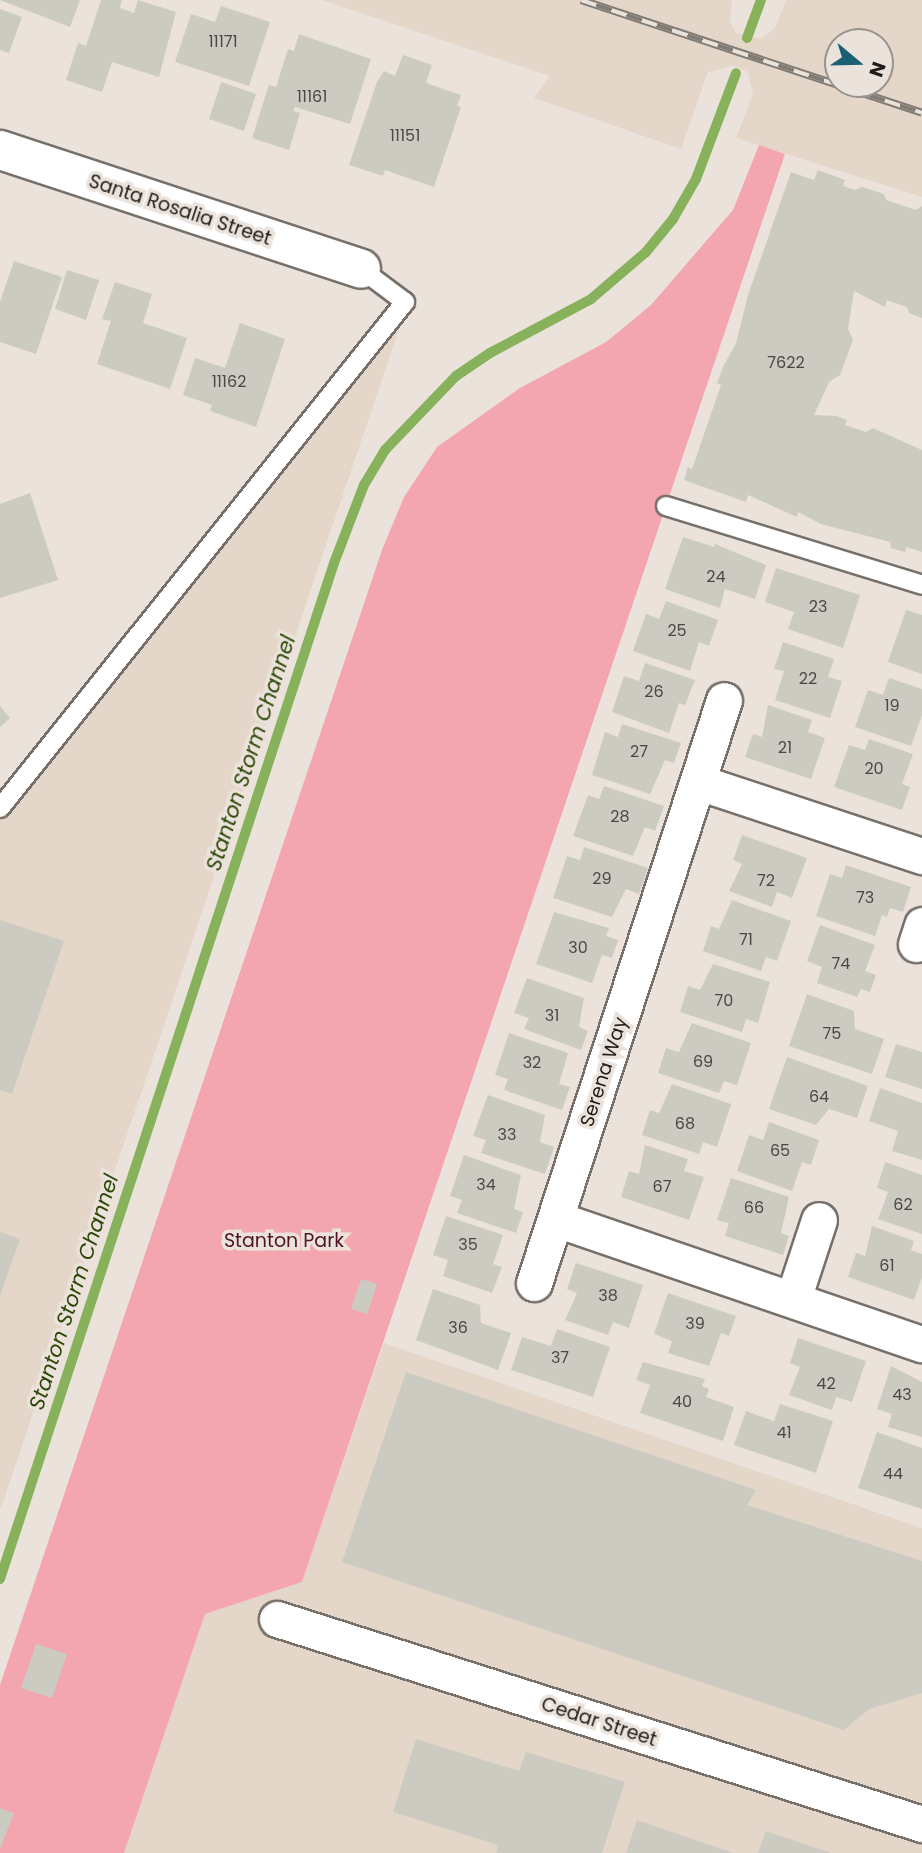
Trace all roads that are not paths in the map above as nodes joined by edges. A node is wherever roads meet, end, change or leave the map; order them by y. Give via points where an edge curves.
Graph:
1 (0, 150) edge
2 (361, 269) joint
3 (666, 506) dead end
4 (922, 585) edge
5 (724, 700) dead end
6 (698, 782) junction
7 (0, 808) edge
8 (920, 850) edge
9 (556, 1219) junction
10 (819, 1220) dead end
11 (534, 1283) dead end
12 (793, 1300) junction
13 (922, 1344) edge
14 (277, 1619) dead end
15 (922, 1825) edge

1 - 2 street, Santa Rosalia Street
2 - 7 lane via 405,302
3 - 4 lane
5 - 6 street, Serena Way
6 - 8 street
6 - 9 street, Serena Way
9 - 11 street, Serena Way
9 - 12 street
10 - 12 street
12 - 13 street
14 - 15 street, Cedar Street

